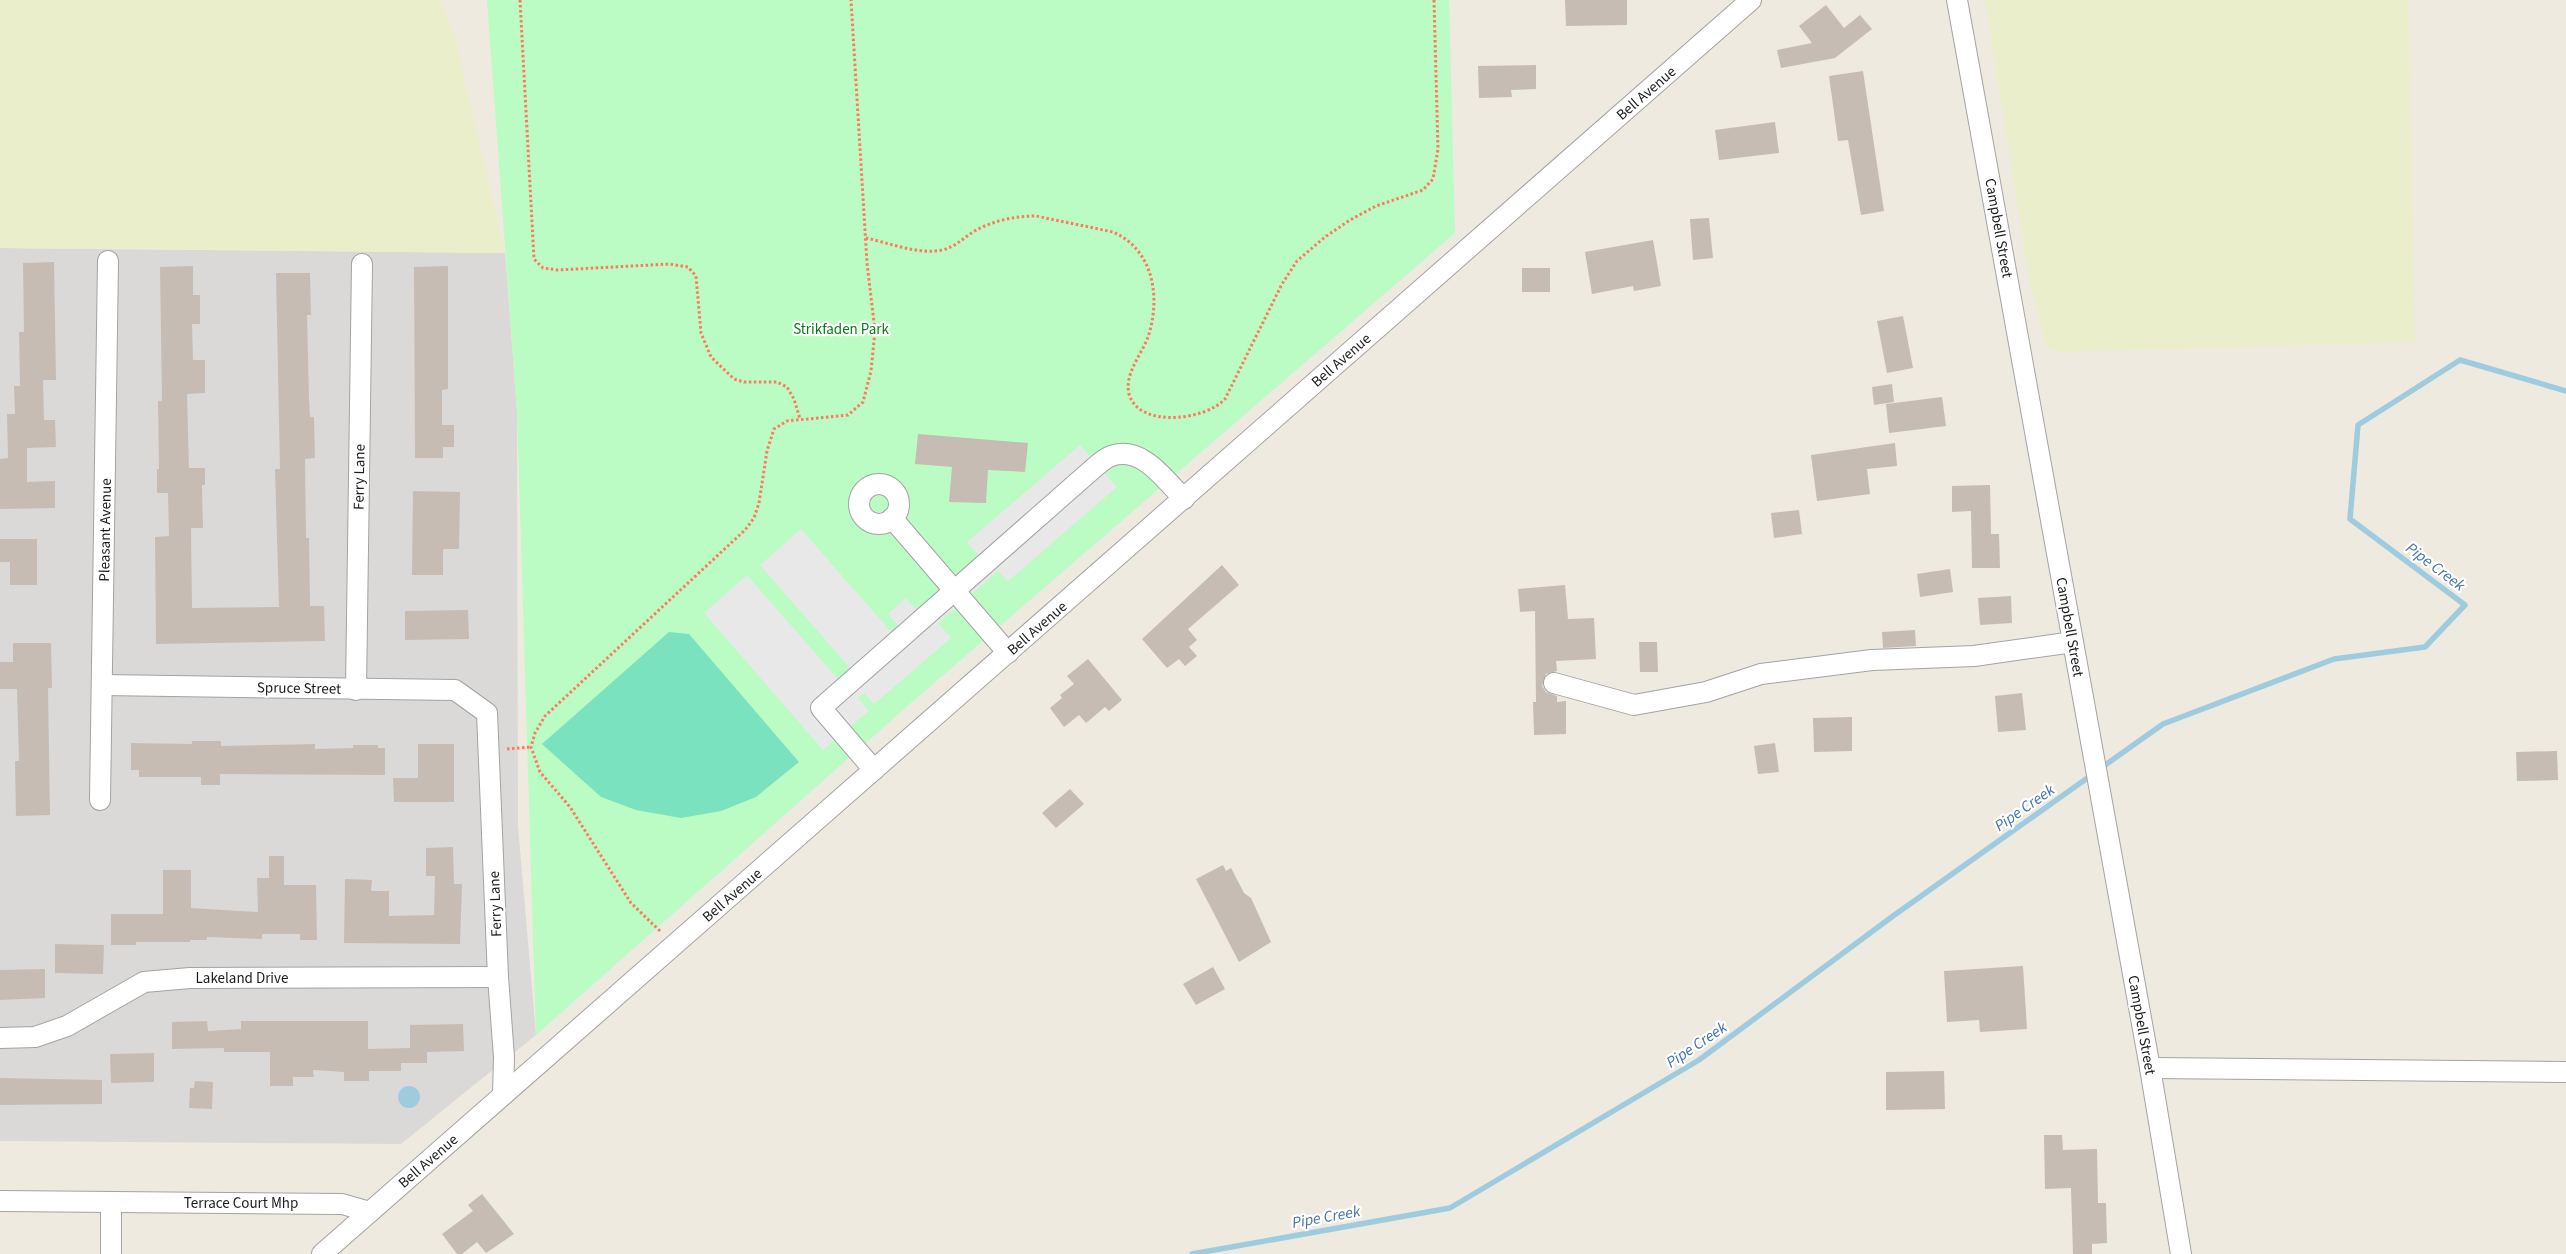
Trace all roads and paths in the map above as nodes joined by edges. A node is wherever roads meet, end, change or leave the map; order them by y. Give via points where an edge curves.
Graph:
1 (520, 0) edge
2 (851, 0) edge
3 (1434, 0) edge
4 (1751, 0) edge
5 (1957, 0) edge
6 (866, 238) junction
7 (108, 261) dead end
8 (362, 264) dead end
9 (800, 419) junction
10 (1184, 499) junction
11 (892, 518) dead end
12 (955, 590) junction
13 (2073, 642) junction
14 (1008, 653) junction
15 (1554, 682) dead end
16 (103, 685) junction
17 (356, 690) junction
18 (487, 713) joint
19 (532, 747) junction
20 (489, 751) junction
21 (874, 770) junction
22 (100, 800) dead end
23 (676, 944) junction
24 (498, 977) junction
25 (0, 1038) edge
26 (2150, 1068) junction
27 (2566, 1072) edge
28 (503, 1094) junction
29 (0, 1201) edge
30 (111, 1202) junction
31 (370, 1212) junction
32 (111, 1254) edge
33 (322, 1254) edge
34 (2181, 1254) edge

1 - 9 path via 534,259 543,268 558,270 669,264 688,267 696,276 701,333 711,357 734,379 776,382 787,387
2 - 6 path
3 - 6 path via 1438,150 1432,179 1423,190 1376,206 1350,220 1301,257 1282,284 1225,399 1210,411 1186,417 1158,416 1139,408 1133,401 1129,393 1130,376 1148,337 1155,298 1147,266 1136,248 1122,235 1025,216 993,223 941,250 928,251
4 - 10 street, Bell Avenue
5 - 13 street, Campbell Street
6 - 9 path via 875,331 874,355 863,402 856,410 840,418
7 - 16 street, Pleasant Avenue
8 - 17 street, Ferry Lane
9 - 19 path via 787,421 774,429 767,451 759,504 745,530 545,716 535,733
10 - 12 street via 1141,458 1129,454 1111,456 1094,467
10 - 14 street, Bell Avenue
11 - 12 street
12 - 14 street
12 - 21 street via 821,708
13 - 15 street via 1974,656 1872,660 1761,674 1706,692 1634,705
13 - 26 street, Campbell Street
14 - 21 street, Bell Avenue
16 - 17 street, Spruce Street
16 - 22 street, Pleasant Avenue
17 - 18 street, Spruce Street via 455,690
18 - 20 street, Ferry Lane
19 - 20 path
19 - 23 path via 540,772 579,820 631,903
20 - 24 street, Ferry Lane
21 - 23 street, Bell Avenue
23 - 28 street, Bell Avenue
24 - 25 street, Lakeland Drive via 190,978 144,982 67,1026 35,1037
24 - 28 street, Ferry Lane via 504,1057
26 - 27 street
26 - 34 street, Campbell Street
28 - 31 street, Bell Avenue
29 - 30 street, Terrace Court Mhp
30 - 31 street, Terrace Court Mhp via 342,1204
30 - 32 street
31 - 33 street, Bell Avenue

